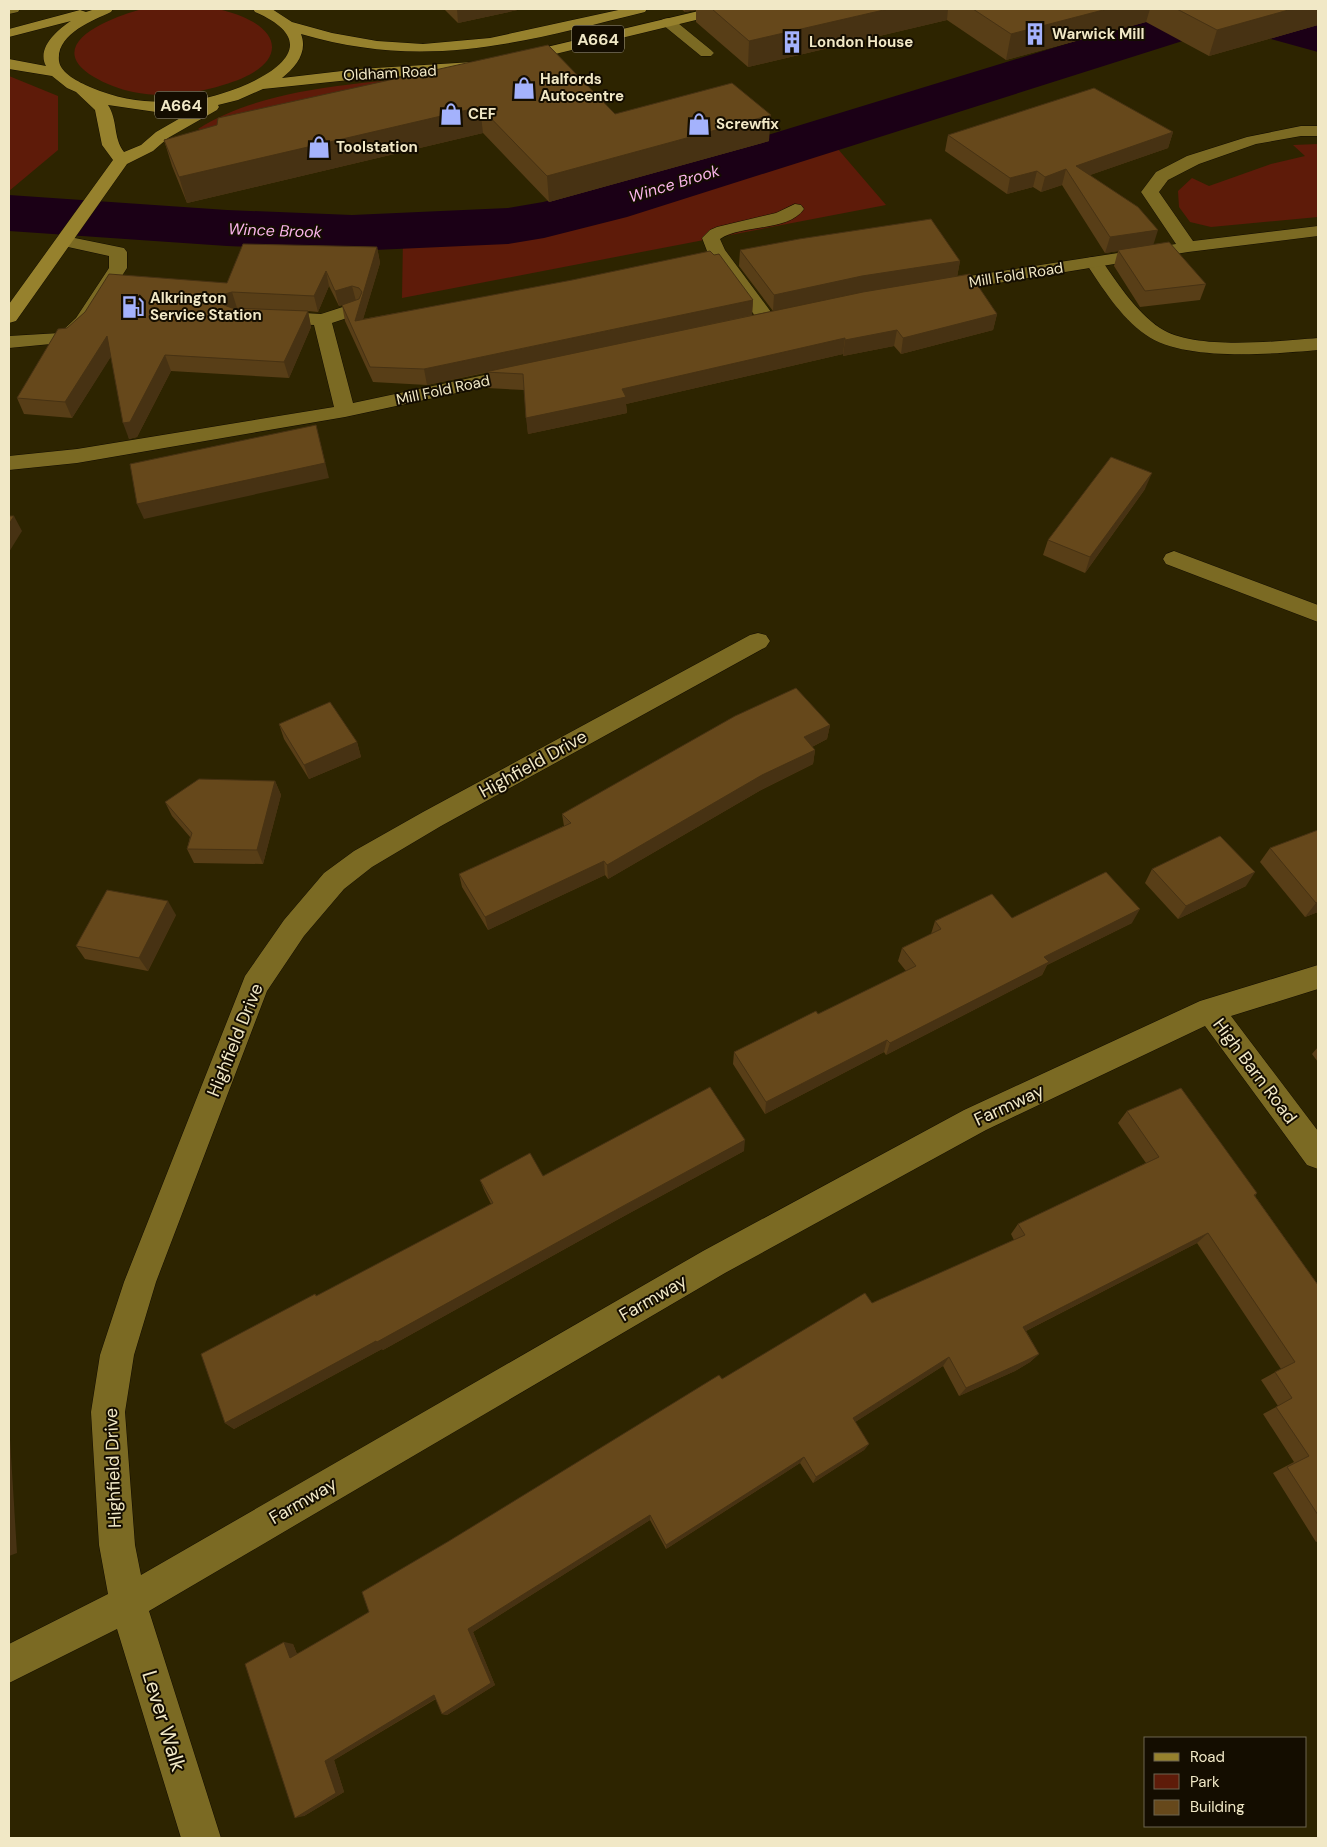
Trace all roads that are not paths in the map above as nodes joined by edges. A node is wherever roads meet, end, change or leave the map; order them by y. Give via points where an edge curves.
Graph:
1 (13, 9) edge
2 (101, 9) edge
3 (106, 9) edge
4 (260, 9) edge
5 (640, 9) edge
6 (724, 9) edge
7 (9, 10) edge
8 (668, 22) junction
9 (288, 25) junction
10 (9, 33) edge
11 (706, 53) dead end
12 (507, 61) edge
13 (9, 64) edge
14 (486, 65) edge
15 (56, 72) junction
16 (260, 85) junction
17 (80, 90) junction
18 (241, 93) junction
19 (1318, 131) edge
20 (121, 160) junction
21 (795, 209) dead end
22 (1318, 231) edge
23 (65, 241) junction
24 (1188, 247) junction
25 (1094, 262) junction
26 (918, 290) edge
27 (355, 309) edge
28 (9, 317) edge
29 (256, 317) edge
30 (322, 320) junction
31 (748, 324) edge
32 (9, 342) edge
33 (1318, 344) edge
34 (537, 370) edge
35 (345, 411) junction
36 (9, 463) edge
37 (1174, 559) dead end
38 (1318, 614) edge
39 (758, 641) dead end
40 (1318, 977) edge
41 (1210, 1010) junction
42 (1318, 1155) edge
43 (128, 1603) junction
44 (9, 1664) edge
45 (201, 1838) edge

1 - 7 street
2 - 10 main road
3 - 15 main road via 77,22 60,35 50,55
4 - 9 main road, A664
5 - 9 main road, Oldham Road / A664 via 496,42 440,48 371,45 317,35
6 - 8 main road, A664
8 - 11 street
8 - 12 main road, A664
9 - 16 main road, A664 via 297,41 296,52 290,63
13 - 15 main road
14 - 16 main road, Oldham Road / A664
15 - 17 main road, A664
16 - 18 main road, A664
17 - 18 main road, A664 via 119,103 143,106 193,104
17 - 20 main road, A664 via 102,108 110,145
18 - 20 main road, A664 via 187,120 147,148
19 - 24 street via 1301,130 1253,140 1192,160 1162,176 1150,192
20 - 23 main road
21 - 31 street via 783,217 714,234 711,238 716,251 777,318
22 - 24 street, Mill Fold Road
23 - 28 main road
23 - 32 street via 118,252 118,268 83,322 65,338
24 - 25 street, Mill Fold Road
25 - 26 street, Mill Fold Road
25 - 33 street via 1131,314 1154,333 1169,340 1262,348
27 - 30 street
29 - 30 street
30 - 35 street
34 - 35 street, Mill Fold Road
35 - 36 street, Mill Fold Road via 76,456
37 - 38 street
39 - 43 street, Highfield Drive via 362,859 334,881 294,928 254,985 140,1282 117,1355 108,1412 117,1545
40 - 41 street, Farmway
41 - 42 street, High Barn Road
41 - 43 street, Farmway via 975,1120 714,1262
43 - 44 street, Farmway
43 - 45 street, Lever Walk

